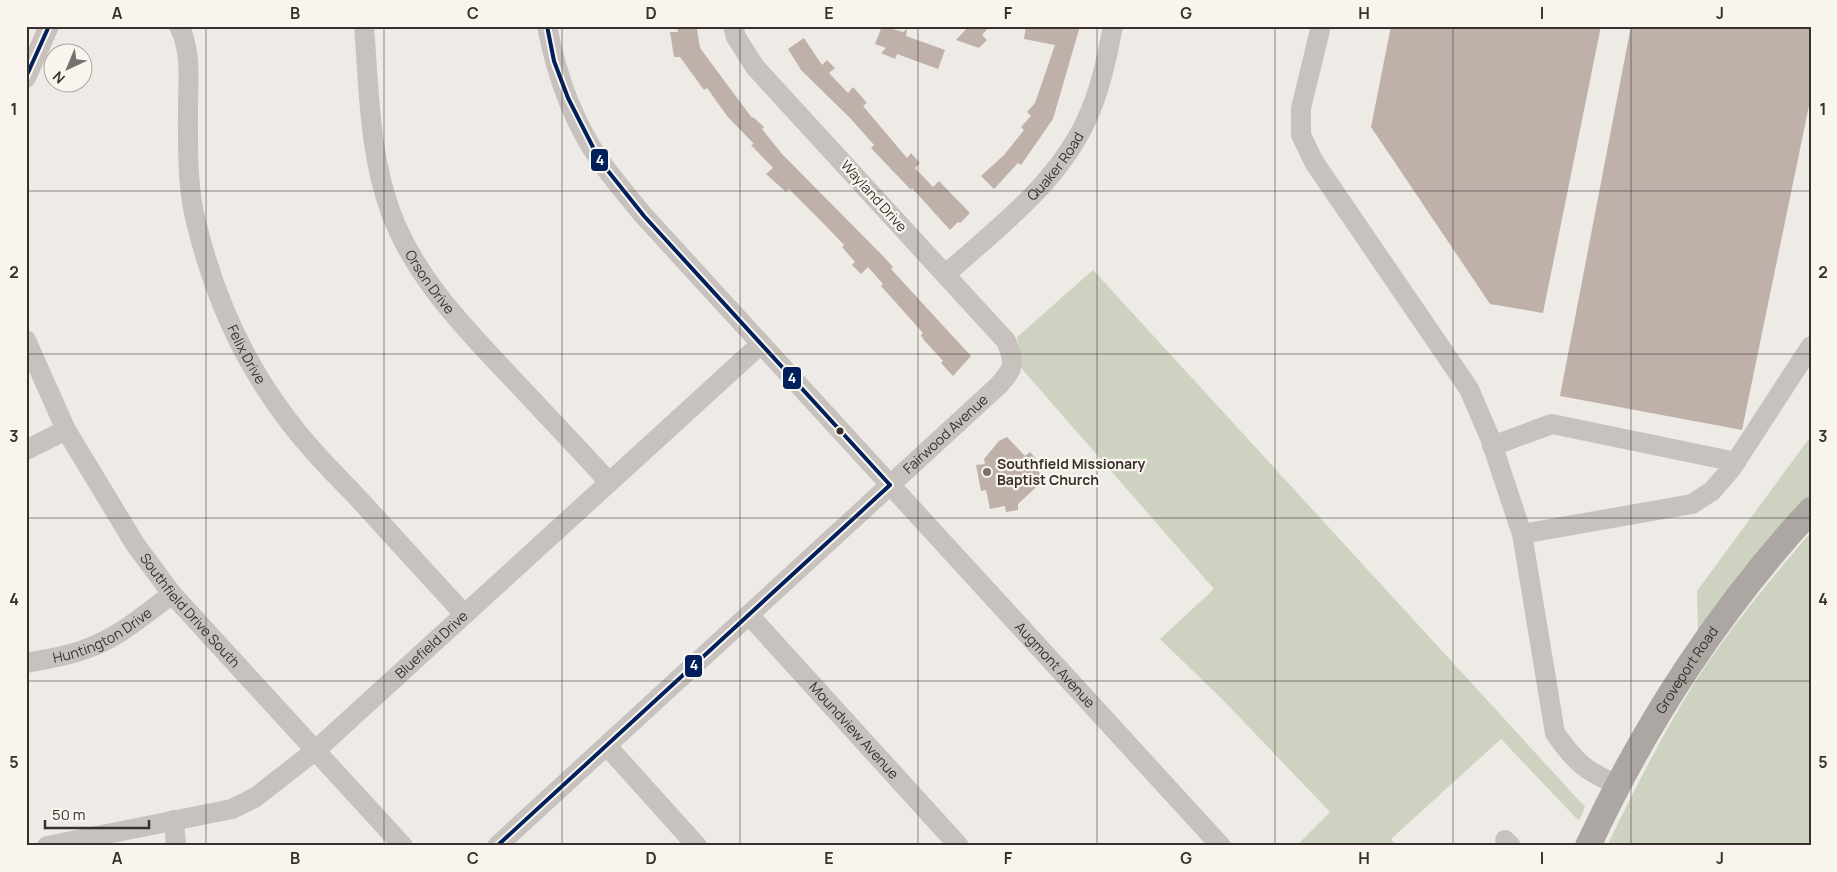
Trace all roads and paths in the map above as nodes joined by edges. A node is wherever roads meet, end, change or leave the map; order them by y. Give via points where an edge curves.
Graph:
1 (49, 26) edge
2 (179, 26) edge
3 (364, 26) edge
4 (547, 26) edge
5 (733, 26) edge
6 (1113, 26) edge
7 (1321, 26) edge
8 (26, 78) edge
9 (946, 274) junction
10 (26, 340) edge
11 (761, 344) junction
12 (1811, 346) edge
13 (1012, 364) joint
14 (66, 430) junction
15 (1492, 446) junction
16 (26, 450) edge
17 (1736, 462) junction
18 (609, 482) junction
19 (890, 485) junction
20 (1811, 510) edge
21 (1522, 534) junction
22 (172, 594) junction
23 (464, 614) junction
24 (749, 615) junction
25 (26, 663) edge
26 (606, 746) junction
27 (316, 750) junction
28 (1618, 785) junction
29 (174, 820) junction
30 (47, 846) edge
31 (176, 846) edge
32 (403, 846) edge
33 (497, 846) edge
34 (697, 846) edge
35 (959, 846) edge
36 (1221, 846) edge
37 (1588, 846) edge

1 - 8 street
2 - 23 street, Felix Drive via 189,60 189,156 194,211 219,298 238,338 281,412 308,445
3 - 18 street, Orson Drive via 373,137 391,212 403,240 426,281 455,318
4 - 11 street, Augmont Avenue via 554,60 568,98 600,161 644,216
5 - 9 street, Wayland Drive via 736,38 756,67
6 - 9 street, Quaker Road via 1092,106 1063,160 1031,197
7 - 15 street via 1301,108 1301,134 1314,162 1469,389
9 - 13 street, Wayland Drive via 1006,341
10 - 14 street, Southfield Drive South
11 - 18 street, Bluefield Drive
11 - 19 street, Augmont Avenue
12 - 17 street
13 - 19 street, Fairwood Avenue via 1010,373 998,385
14 - 16 street
14 - 22 street, Southfield Drive South via 135,544
15 - 17 street via 1552,424
15 - 21 street
17 - 21 street via 1712,491 1692,504
18 - 23 street, Bluefield Drive
19 - 24 street, Fairwood Avenue
19 - 36 street, Augmont Avenue
20 - 28 main road, Groveport Road via 1773,554 1696,657
21 - 28 street via 1555,733 1573,759 1594,775
22 - 25 street, Huntington Drive via 105,641 84,650
22 - 27 street, Southfield Drive South
23 - 27 street, Bluefield Drive
24 - 26 street, Fairwood Avenue
24 - 35 street, Moundview Avenue
26 - 33 street, Fairwood Avenue
26 - 34 street
27 - 29 street, Bluefield Drive via 244,804
27 - 32 street, Southfield Drive South
28 - 37 main road, Groveport Road
29 - 30 street, Bluefield Drive
29 - 31 street

